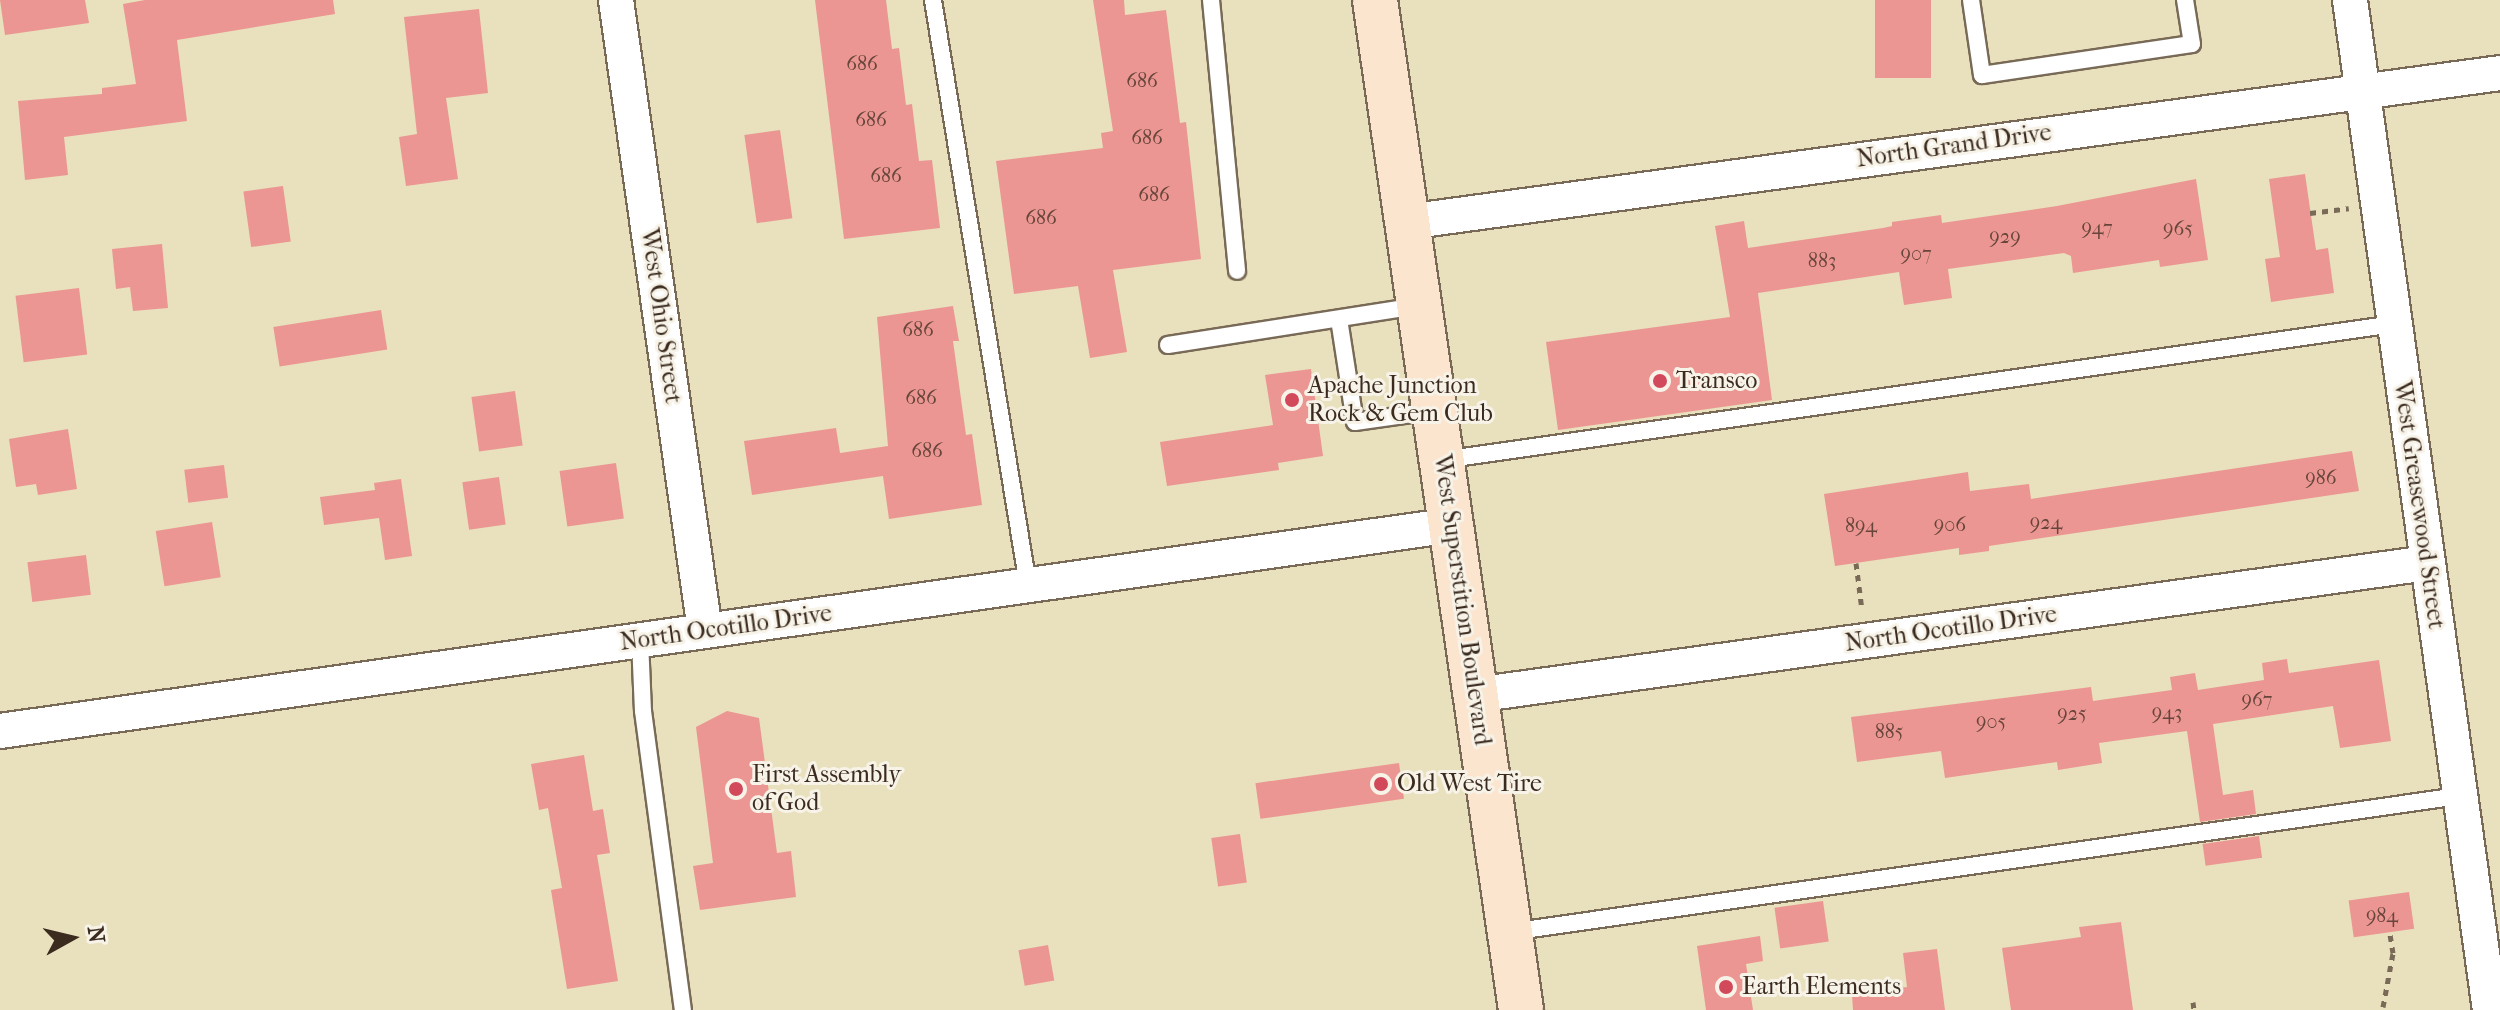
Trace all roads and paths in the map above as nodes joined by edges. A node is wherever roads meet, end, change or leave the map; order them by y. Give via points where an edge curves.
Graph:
1 (616, 0) edge
2 (933, 0) edge
3 (1211, 0) edge
4 (1375, 0) edge
5 (1971, 0) edge
6 (2185, 0) edge
7 (2350, 0) edge
8 (2500, 73) edge
9 (2363, 90) junction
10 (1407, 222) junction
11 (1237, 271) dead end
12 (1420, 306) junction
13 (1339, 319) junction
14 (2394, 324) junction
15 (1168, 345) dead end
16 (1435, 410) junction
17 (1442, 460) junction
18 (1453, 525) junction
19 (1856, 563) dead end
20 (2427, 563) junction
21 (1028, 585) junction
22 (705, 631) junction
23 (640, 640) junction
24 (1866, 641) junction
25 (1475, 695) junction
26 (0, 731) edge
27 (2459, 796) junction
28 (1510, 932) junction
29 (2390, 933) dead end
30 (2193, 1002) dead end
31 (2383, 1007) dead end
32 (683, 1010) edge
33 (1521, 1010) edge
34 (2194, 1010) edge
35 (2490, 1010) edge

1 - 22 street, West Ohio Street
2 - 21 lane
3 - 11 lane
4 - 10 main road, West Superstition Boulevard
5 - 6 lane via 1982,75 2192,44
7 - 9 street, West Greasewood Street
8 - 9 street, North Grand Drive
9 - 10 street, North Grand Drive
9 - 14 street, West Greasewood Street
10 - 12 main road, West Superstition Boulevard
12 - 13 lane
12 - 16 main road, West Superstition Boulevard
13 - 15 lane
13 - 16 lane via 1355,422
14 - 17 lane
14 - 20 street, West Greasewood Street
16 - 17 main road, West Superstition Boulevard
17 - 18 main road, West Superstition Boulevard
18 - 21 street, North Ocotillo Drive
18 - 25 main road, West Superstition Boulevard
19 - 24 path
20 - 24 street, North Ocotillo Drive
20 - 27 street, West Greasewood Street
21 - 22 street, North Ocotillo Drive
22 - 23 street, North Ocotillo Drive
23 - 26 street, North Ocotillo Drive
23 - 32 lane via 643,711
24 - 25 street, North Ocotillo Drive
25 - 28 main road, West Superstition Boulevard
27 - 28 lane
27 - 35 street, West Greasewood Street
28 - 33 main road, West Superstition Boulevard
29 - 31 path via 2393,953
30 - 34 path

